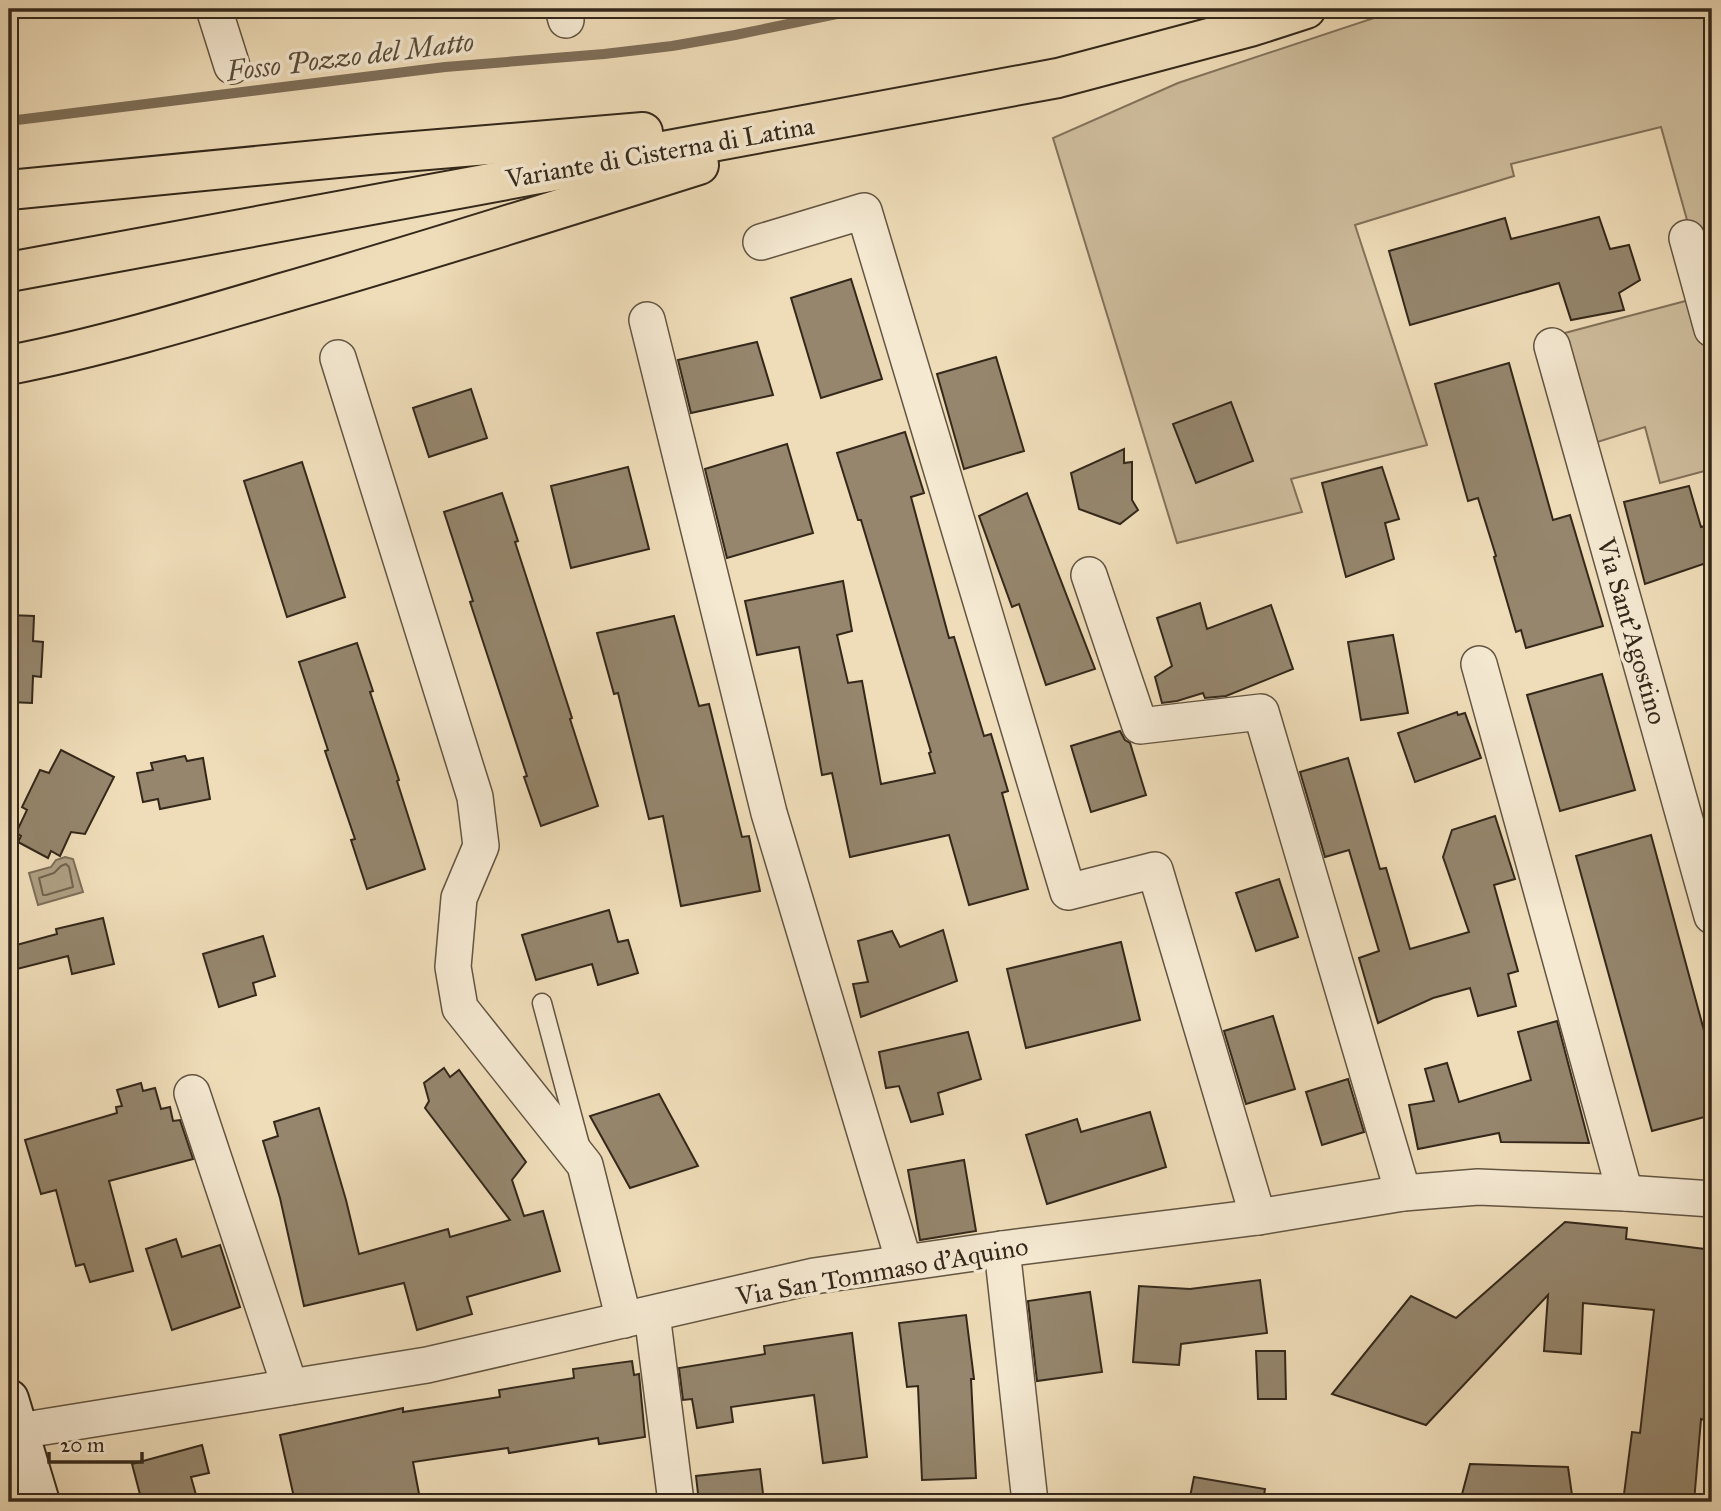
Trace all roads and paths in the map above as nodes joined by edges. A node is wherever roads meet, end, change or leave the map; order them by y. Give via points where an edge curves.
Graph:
1 (214, 9) edge
2 (1306, 9) edge
3 (232, 66) dead end
4 (862, 114) junction
5 (9, 190) edge
6 (1687, 238) dead end
7 (761, 242) dead end
8 (9, 272) edge
9 (647, 320) dead end
10 (1712, 329) edge
11 (1552, 346) dead end
12 (338, 358) dead end
13 (9, 365) edge
14 (1089, 575) dead end
15 (1479, 664) dead end
16 (1712, 916) edge
17 (542, 1003) dead end
18 (192, 1093) dead end
19 (585, 1165) junction
20 (1625, 1192) junction
21 (1403, 1193) junction
22 (1712, 1199) edge
23 (1258, 1217) junction
24 (1002, 1249) junction
25 (904, 1262) junction
26 (638, 1317) junction
27 (290, 1387) junction
28 (14, 1415) edge
29 (40, 1502) edge
30 (676, 1502) edge
31 (1030, 1502) edge

1 - 3 street
2 - 4 main road, Variante di Cisterna di Latina via 1058,78
4 - 5 main road
4 - 8 main road, Variante di Cisterna di Latina
4 - 13 main road via 400,259 91,348
6 - 10 street
7 - 23 street via 864,211 1068,892 1155,870
9 - 25 street via 769,813
11 - 16 street, Via Sant'Agostino
12 - 19 street via 475,797 481,846 459,898 453,967 460,1008
14 - 21 street via 1140,726 1261,712
15 - 20 street
17 - 19 lane
18 - 27 street
19 - 26 street
20 - 21 street, Via San Tommaso d'Aquino via 1478,1187
20 - 22 street, Via San Tommaso d'Aquino
21 - 23 street, Via San Tommaso d'Aquino
23 - 24 street, Via San Tommaso d'Aquino
24 - 25 street, Via San Tommaso d'Aquino
24 - 31 street
25 - 26 street, Via San Tommaso d'Aquino via 814,1276
26 - 27 street, Via San Tommaso d'Aquino via 427,1365
26 - 30 street
27 - 28 street, Via San Tommaso d'Aquino
28 - 29 street

